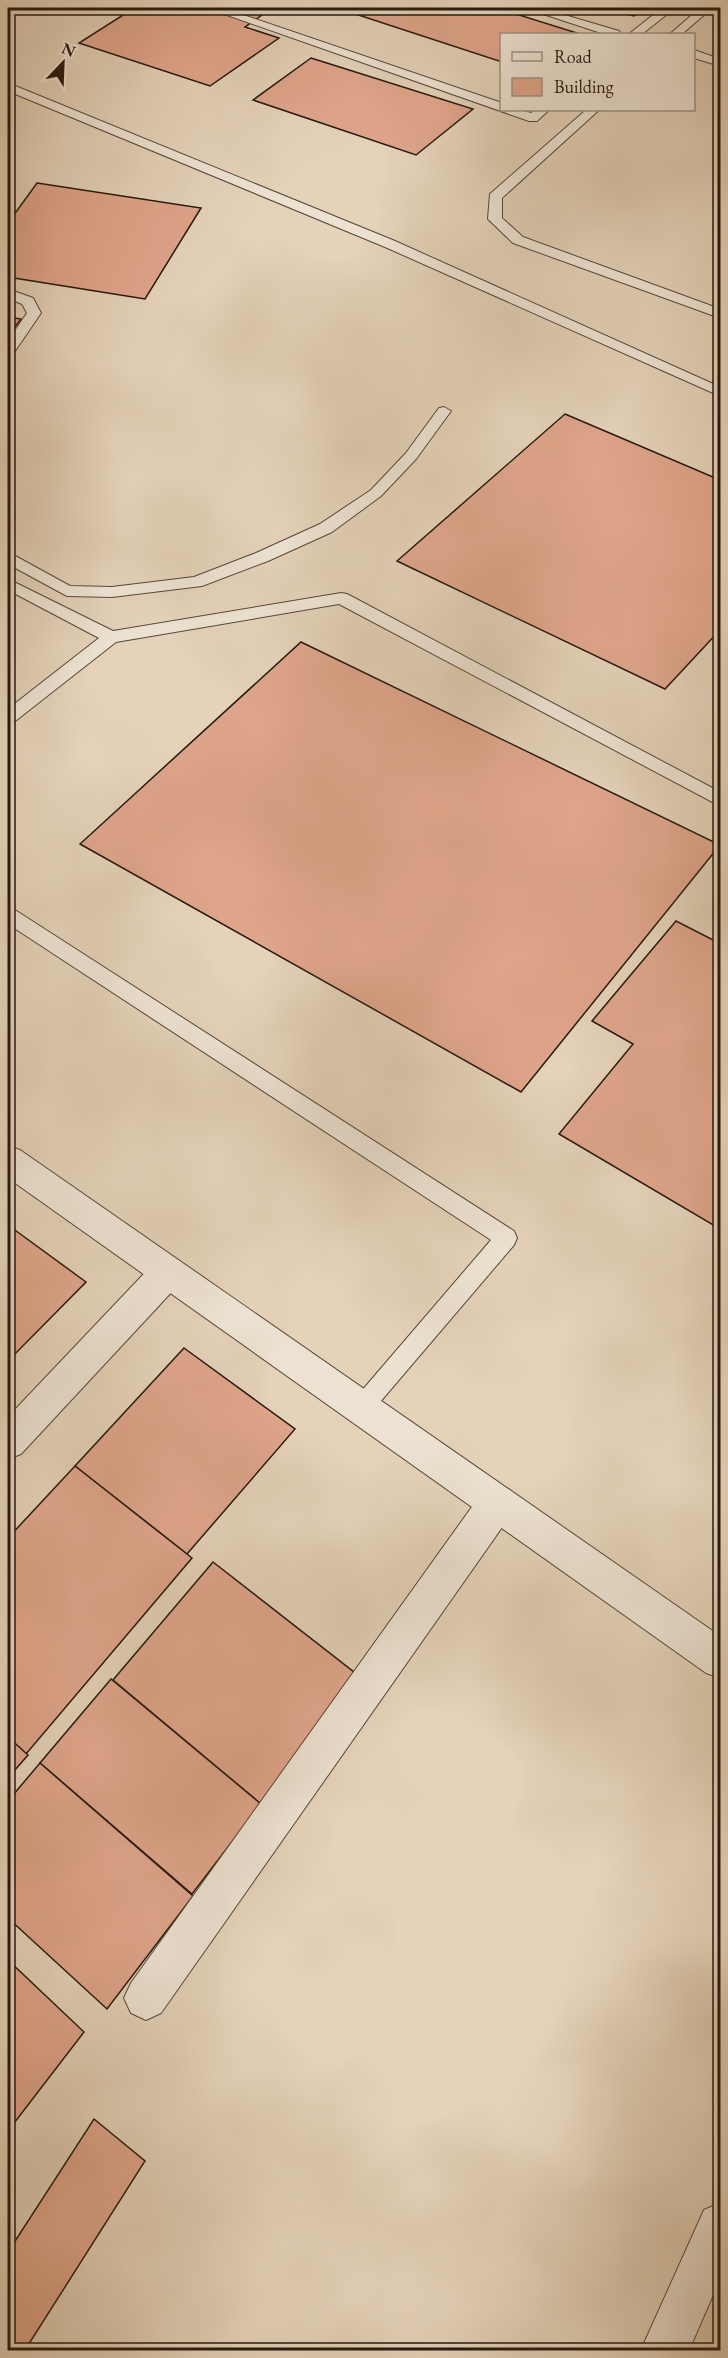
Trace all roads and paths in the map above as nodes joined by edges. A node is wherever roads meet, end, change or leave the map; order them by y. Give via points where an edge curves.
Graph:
1 (213, 8) edge
2 (531, 8) edge
3 (669, 8) edge
4 (706, 8) edge
5 (612, 33) edge
6 (637, 33) edge
7 (677, 33) edge
8 (695, 55) edge
9 (720, 63) edge
10 (8, 87) edge
11 (500, 107) edge
12 (513, 111) edge
13 (542, 111) edge
14 (592, 111) edge
15 (8, 293) edge
16 (720, 314) edge
17 (8, 351) edge
18 (720, 392) edge
19 (444, 411) dead end
20 (8, 557) edge
21 (8, 584) edge
22 (111, 637) junction
23 (8, 718) edge
24 (720, 800) edge
25 (8, 915) edge
26 (8, 1160) edge
27 (168, 1272) junction
28 (361, 1407) junction
29 (8, 1442) edge
30 (497, 1503) junction
31 (720, 1659) edge
32 (146, 1998) dead end
33 (720, 2226) edge
34 (665, 2350) edge

1 - 11 lane
2 - 5 lane
3 - 6 lane
4 - 7 lane
8 - 9 lane
10 - 18 lane via 390,244
12 - 13 lane via 533,118
14 - 16 lane via 495,197 495,219 518,240
15 - 17 lane via 28,301 34,313
19 - 20 lane via 411,456 376,493 326,528 196,582 112,592 67,591
21 - 22 lane
22 - 23 lane
22 - 24 lane via 341,598
25 - 28 lane via 506,1238
26 - 27 street
27 - 28 street
27 - 29 street
28 - 30 street
30 - 31 street
30 - 32 street
33 - 34 street

